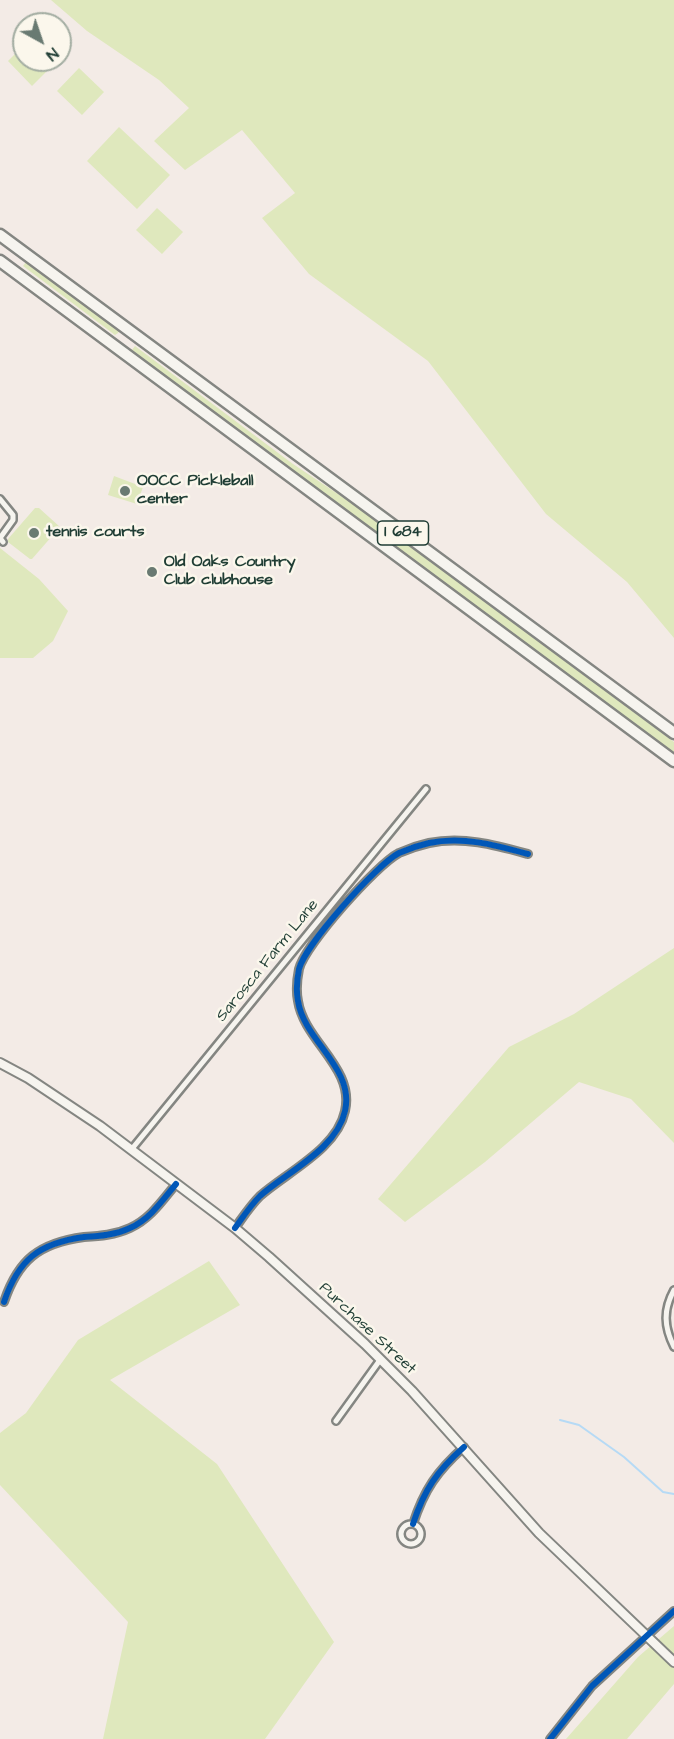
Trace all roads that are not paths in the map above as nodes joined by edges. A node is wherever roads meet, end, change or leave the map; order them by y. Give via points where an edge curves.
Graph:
1 (0, 235) edge
2 (0, 261) edge
3 (0, 499) edge
4 (3, 542) dead end
5 (674, 734) edge
6 (674, 761) edge
7 (426, 789) dead end
8 (528, 854) dead end
9 (0, 1063) edge
10 (131, 1150) junction
11 (176, 1184) junction
12 (235, 1228) junction
13 (674, 1290) edge
14 (4, 1302) dead end
15 (674, 1347) edge
16 (380, 1360) junction
17 (336, 1421) dead end
18 (464, 1447) junction
19 (413, 1524) dead end
20 (674, 1611) edge
21 (648, 1637) junction
22 (674, 1662) edge
23 (550, 1739) edge

1 - 5 highway, I 684
2 - 6 highway, I 684
3 - 4 street via 13,515 0,538
7 - 10 street, Sarosca Farm Lane
8 - 12 street via 477,842 427,843 382,865 322,933 299,969 298,1001 302,1018 338,1071 346,1099 345,1111 335,1135 252,1204
9 - 10 main road, Purchase Street
10 - 11 main road, Purchase Street
11 - 12 main road, Purchase Street
11 - 14 street via 152,1213 128,1229 68,1240 32,1256 13,1278
12 - 16 main road, Purchase Street
13 - 15 street via 665,1321
16 - 17 street
16 - 18 main road, Purchase Street
18 - 19 street via 432,1480
18 - 21 main road, Purchase Street via 539,1533
20 - 21 street
21 - 22 main road, Purchase Street
21 - 23 street via 592,1686

